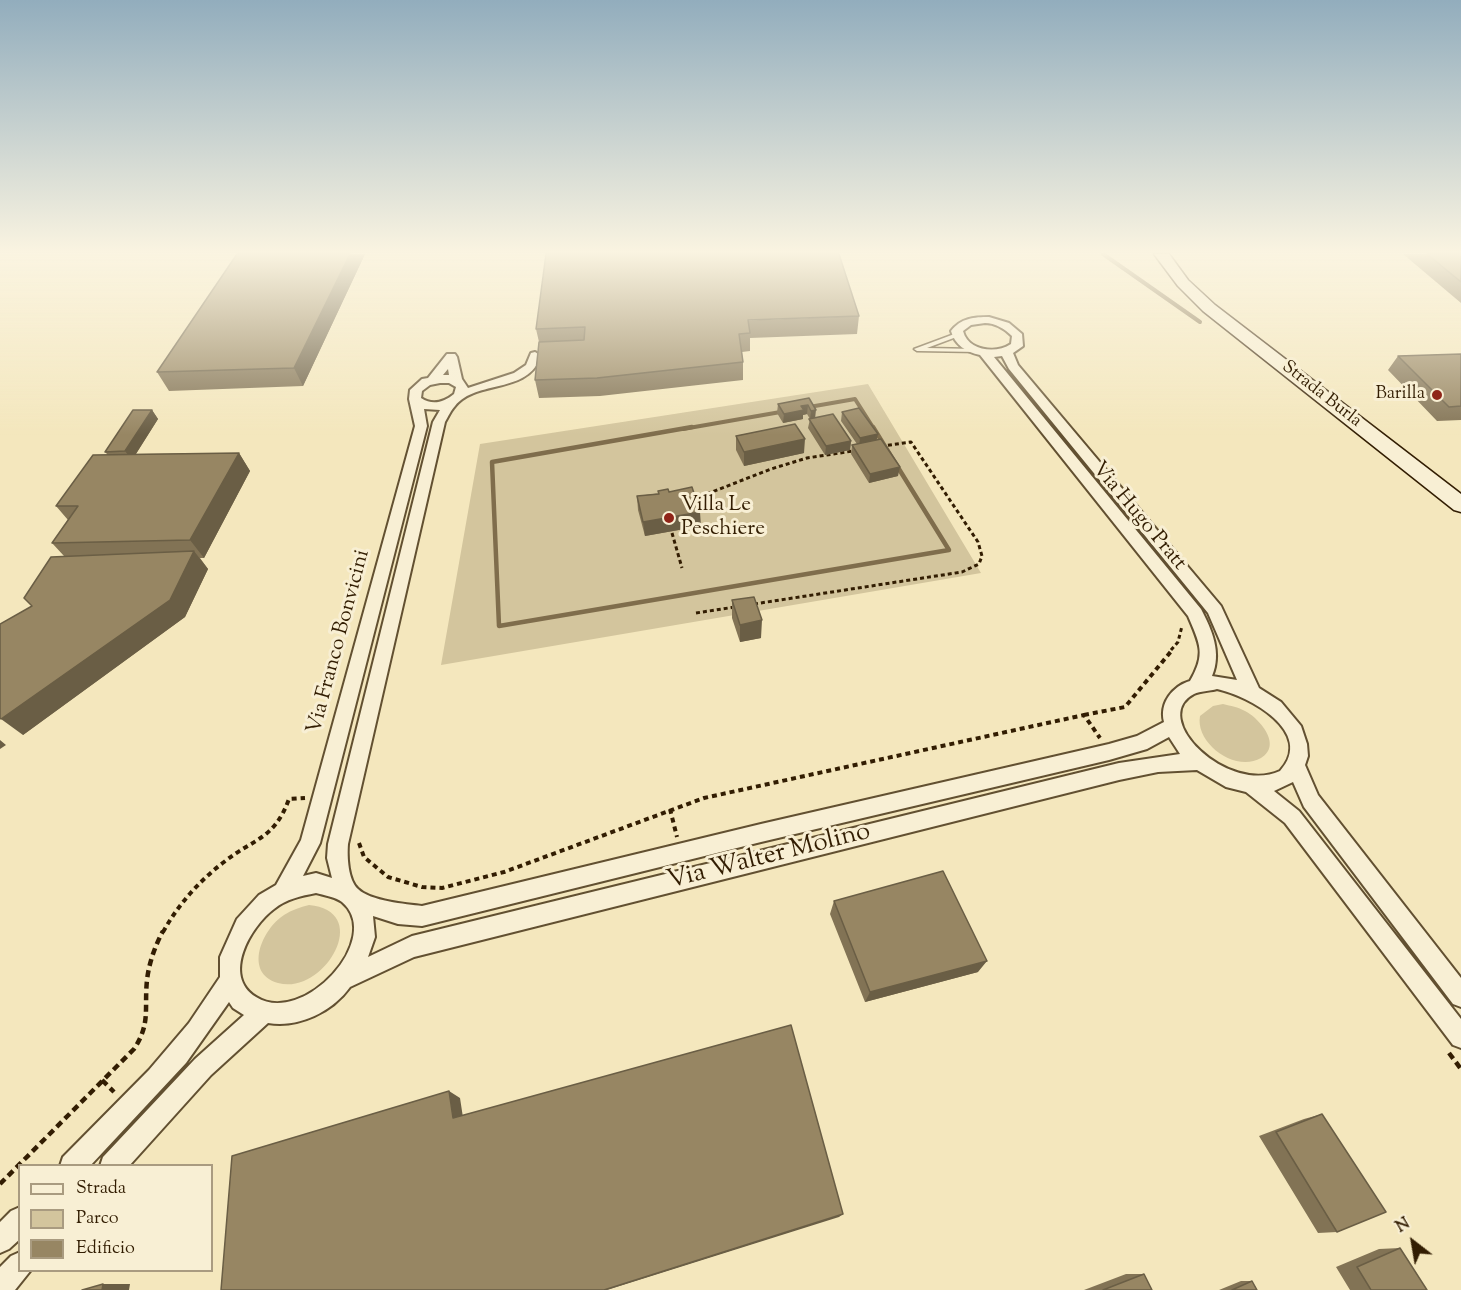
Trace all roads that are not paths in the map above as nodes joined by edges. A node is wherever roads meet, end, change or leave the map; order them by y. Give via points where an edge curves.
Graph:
1 (1217, 314) edge
2 (960, 329) junction
3 (980, 352) junction
4 (1006, 352) junction
5 (535, 356) edge
6 (433, 380) junction
7 (457, 391) junction
8 (415, 399) junction
9 (1461, 505) edge
10 (1198, 684) junction
11 (1252, 692) junction
12 (1172, 726) junction
13 (1198, 762) junction
14 (1296, 766) junction
15 (1252, 785) junction
16 (284, 891) junction
17 (351, 895) junction
18 (346, 978) junction
19 (230, 980) junction
20 (1461, 996) edge
21 (262, 1013) junction
22 (1461, 1037) edge
23 (74, 1164) edge
24 (114, 1164) edge
25 (18, 1222) edge
26 (0, 1240) edge
27 (18, 1267) edge
28 (0, 1286) edge

1 - 9 main road, Strada Burla
2 - 3 street, Via Hugo Pratt via 963,344
2 - 3 lane via 917,349
2 - 4 street via 971,321 989,320 1009,326 1018,336 1017,346
3 - 4 street
3 - 10 street, Via Hugo Pratt via 1195,613 1210,653 1210,666
4 - 11 street, Via Hugo Pratt via 1013,366 1215,610
5 - 7 street via 526,371
6 - 7 street via 446,378
6 - 7 street via 451,357
6 - 8 street via 416,390
7 - 8 street via 429,406
7 - 17 street, Via Franco Bonvicini via 440,422 338,844 337,858
8 - 16 street, Via Franco Bonvicini via 421,426 310,843
10 - 11 street via 1217,682
10 - 12 street via 1184,690 1174,701
11 - 14 street via 1276,708 1290,724 1298,741 1300,758
12 - 13 street via 1179,742
12 - 17 street, Via Walter Molino via 1142,743 1108,752 422,916 398,914
13 - 15 street via 1220,776
13 - 18 street, Via Walter Molino via 1155,763 412,947
14 - 15 street via 1283,780
14 - 20 street via 1311,801
15 - 22 street via 1292,818
16 - 17 street, Via Walter Molino via 316,883 332,884
16 - 19 street, Via Walter Molino via 248,920 229,960
17 - 18 street, Via Walter Molino via 364,914 366,929 357,962
18 - 21 street, Via Walter Molino via 328,996 306,1008 284,1014
19 - 21 street via 236,995
19 - 23 street, Via Walter Molino via 181,1051
21 - 24 street via 203,1067
25 - 26 street
27 - 28 street

